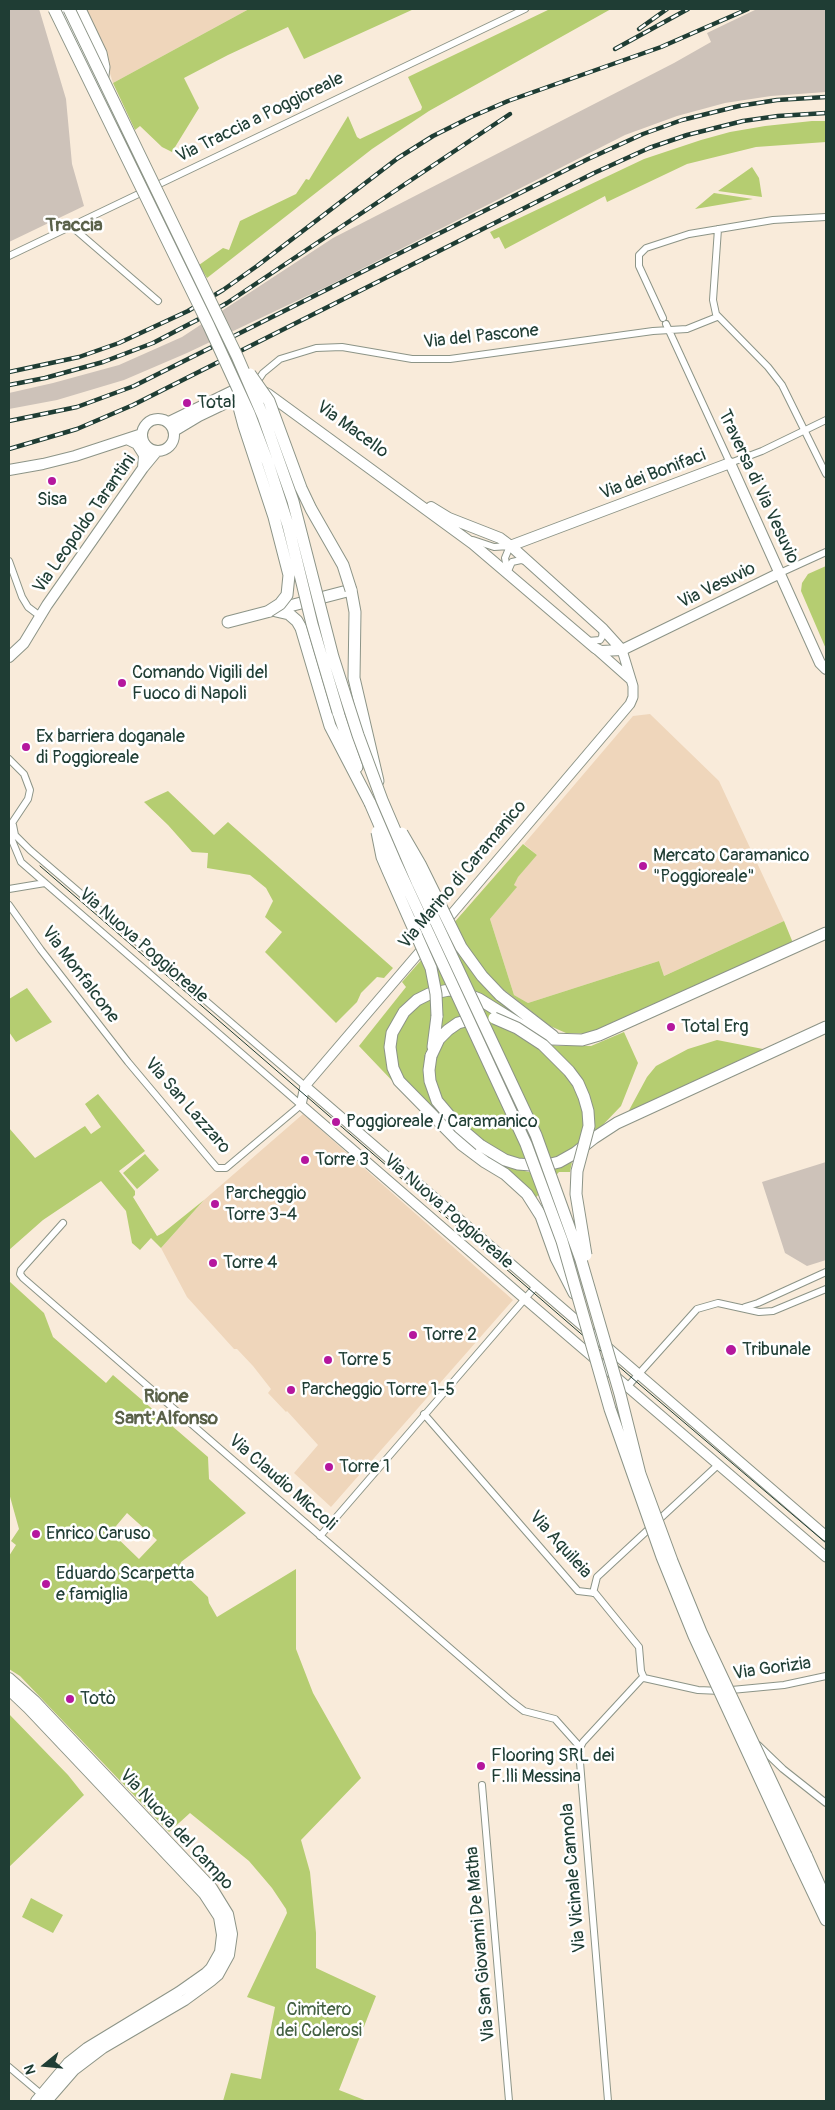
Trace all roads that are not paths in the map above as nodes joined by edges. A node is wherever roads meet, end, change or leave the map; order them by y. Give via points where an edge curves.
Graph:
1 (54, 9) edge
2 (60, 9) edge
3 (69, 9) edge
4 (525, 9) edge
5 (82, 13) edge
6 (101, 92) junction
7 (148, 188) junction
8 (826, 218) edge
9 (71, 226) junction
10 (718, 229) junction
11 (9, 256) edge
12 (195, 286) dead end
13 (158, 300) dead end
14 (717, 317) junction
15 (666, 324) junction
16 (233, 362) junction
17 (257, 382) junction
18 (245, 389) junction
19 (826, 420) edge
20 (172, 427) junction
21 (805, 430) junction
22 (142, 434) junction
23 (127, 439) junction
24 (157, 451) junction
25 (730, 463) junction
26 (143, 468) junction
27 (9, 470) edge
28 (826, 474) edge
29 (438, 516) junction
30 (461, 535) junction
31 (510, 546) junction
32 (826, 552) edge
33 (9, 561) edge
34 (527, 561) junction
35 (508, 574) junction
36 (780, 574) junction
37 (351, 590) junction
38 (269, 611) junction
39 (40, 616) junction
40 (228, 622) dead end
41 (602, 629) junction
42 (591, 644) junction
43 (622, 650) junction
44 (9, 657) edge
45 (822, 659) edge
46 (826, 669) edge
47 (631, 680) junction
48 (9, 760) edge
49 (382, 800) junction
50 (370, 803) junction
51 (17, 817) junction
52 (35, 854) junction
53 (26, 866) junction
54 (45, 883) junction
55 (9, 889) edge
56 (9, 905) edge
57 (826, 933) edge
58 (826, 1027) edge
59 (574, 1041) junction
60 (431, 1056) junction
61 (128, 1062) joint
62 (305, 1086) junction
63 (301, 1105) junction
64 (63, 1223) dead end
65 (826, 1272) edge
66 (536, 1286) junction
67 (826, 1289) edge
68 (524, 1299) junction
69 (594, 1306) junction
70 (745, 1307) junction
71 (581, 1309) junction
72 (638, 1374) junction
73 (628, 1386) junction
74 (424, 1414) junction
75 (719, 1464) junction
76 (320, 1536) junction
77 (826, 1536) edge
78 (826, 1557) edge
79 (593, 1593) junction
80 (826, 1676) edge
81 (643, 1677) junction
82 (9, 1678) edge
83 (9, 1690) edge
84 (721, 1691) junction
85 (580, 1747) junction
86 (482, 1785) dead end
87 (826, 1803) edge
88 (826, 1900) edge
89 (826, 1920) edge
90 (9, 2067) edge
91 (43, 2099) edge
92 (509, 2101) edge
93 (608, 2101) edge

1 - 16 highway, bridge
2 - 6 street
3 - 16 highway, bridge
4 - 7 street, Via Traccia a Poggioreale
5 - 6 highway via 101,53 104,67
6 - 7 street
7 - 9 street, Via Traccia a Poggioreale
7 - 12 street
8 - 10 street via 773,220
9 - 11 street, Via Traccia a Poggioreale
9 - 13 street
10 - 14 street via 713,300
10 - 15 street, Traversa di Via Vesuvio via 680,235 641,252 639,266
14 - 15 street, Via del Pascone via 692,328
14 - 21 street via 774,374
15 - 17 street, Via del Pascone via 450,358 412,359 342,347 316,348 280,358
15 - 25 street, Traversa di Via Vesuvio
16 - 18 street
16 - 37 highway, bridge via 269,400 303,494 343,565
16 - 38 highway, bridge via 244,426 270,502 289,575 287,595
16 - 49 highway, bridge via 263,416 283,470 333,657
16 - 50 highway, bridge via 275,485 325,669
17 - 18 main road
17 - 29 main road, Via Macello
18 - 20 main road
18 - 29 main road, Via Macello via 268,394
19 - 21 street, Via dei Bonifaci
20 - 22 main road, Via Leopoldo Tarantini via 164,419 154,418 145,424
20 - 24 main road, Via Leopoldo Tarantini via 175,437 170,446
21 - 25 street, Via dei Bonifaci
21 - 28 street
22 - 23 main road
22 - 24 main road, Via Leopoldo Tarantini via 145,445
23 - 26 main road via 137,444 144,455
23 - 27 main road via 51,462
24 - 26 main road, Via Leopoldo Tarantini
25 - 31 main road, Via dei Bonifaci
25 - 36 main road, Traversa di Via Vesuvio
26 - 39 main road, Via Leopoldo Tarantini
29 - 30 main road
29 - 31 main road via 491,534
30 - 31 street via 494,547
30 - 35 main road
31 - 34 main road
31 - 35 street via 505,558
32 - 36 street, Via Vesuvio
33 - 39 street via 22,597 28,607
34 - 35 street via 512,562
34 - 41 main road
35 - 42 main road
36 - 43 main road, Via Vesuvio
36 - 45 main road, Traversa di Via Vesuvio
37 - 38 highway, bridge
37 - 49 highway, bridge via 355,619 354,678 372,745
38 - 40 highway
38 - 50 highway via 289,614 301,628 336,739
39 - 44 main road, Via Leopoldo Tarantini via 24,643
41 - 42 street via 600,640
41 - 43 main road
42 - 43 main road via 609,652
42 - 47 main road
43 - 47 main road, Via Marino di Caramanico
45 - 46 main road, Traversa di Via Vesuvio
47 - 62 main road, Via Marino di Caramanico via 633,697 630,704
48 - 51 street, Via Nuova Poggioreale via 24,774 29,784 28,800
49 - 59 highway, bridge via 420,864 461,947 482,976 500,995 552,1035
49 - 69 highway, bridge via 536,1135 563,1206
50 - 60 highway, bridge via 382,857 428,957 434,978 437,1016
50 - 71 highway, bridge via 526,1144 562,1241
51 - 52 street, Via Nuova Poggioreale via 14,833
51 - 53 street, Via Nuova Poggioreale via 9,837
52 - 53 street via 25,854
52 - 62 street, Via Nuova Poggioreale
53 - 54 street, Via Nuova Poggioreale
54 - 55 street
54 - 63 street, Via Nuova Poggioreale
56 - 61 street, Via Monfalcone
57 - 59 highway via 599,1036
58 - 60 highway, bridge via 617,1123 575,1153 543,1166 505,1160 459,1127 437,1101 430,1082
59 - 71 highway, bridge via 537,1035 479,999 450,990 424,996 411,1005 395,1027 390,1040 390,1055 399,1081 461,1144 505,1174 527,1194 541,1216 554,1253
60 - 69 highway, bridge via 439,1039 452,1026 472,1018 494,1018 517,1028 542,1045 578,1083 587,1104 589,1126 578,1171 576,1202
61 - 63 street, Via San Lazzaro via 213,1165 221,1169
62 - 63 main road
62 - 66 main road, Via Nuova Poggioreale
63 - 68 main road, Via Nuova Poggioreale
64 - 76 street, Via Claudio Miccoli via 21,1270 23,1278
65 - 70 street
66 - 68 street
66 - 72 main road, Via Nuova Poggioreale
67 - 70 street via 773,1311 759,1312
68 - 73 main road, Via Nuova Poggioreale
68 - 74 street
69 - 88 highway, bridge via 640,1474 672,1561 701,1632
70 - 72 street via 713,1303 697,1309
71 - 89 highway, bridge via 633,1480 662,1557 694,1636
72 - 73 street
72 - 77 main road, Via Nuova Poggioreale
73 - 75 main road, Via Nuova Poggioreale
74 - 76 street
74 - 79 street, Via Aquileia via 578,1591
75 - 78 main road, Via Nuova Poggioreale
75 - 79 street via 598,1577
76 - 85 street, Via Claudio Miccoli via 511,1701 524,1711 555,1719
79 - 81 street, Via Aquileia via 639,1647
80 - 84 street, Via Gorizia via 784,1685
81 - 84 street via 698,1690
81 - 85 street
82 - 91 main road, Via Nuova del Campo via 212,1888 228,1914 232,1934 229,1955 218,1975 185,2000 103,2048
83 - 91 main road, Via Nuova del Campo via 204,1894 219,1917 222,1935 220,1952 206,1973 98,2040 68,2063
84 - 87 street via 742,1730 783,1769
85 - 93 street, Via Vicinale Cannola
86 - 92 street, Via San Giovanni De Matha
90 - 91 street

